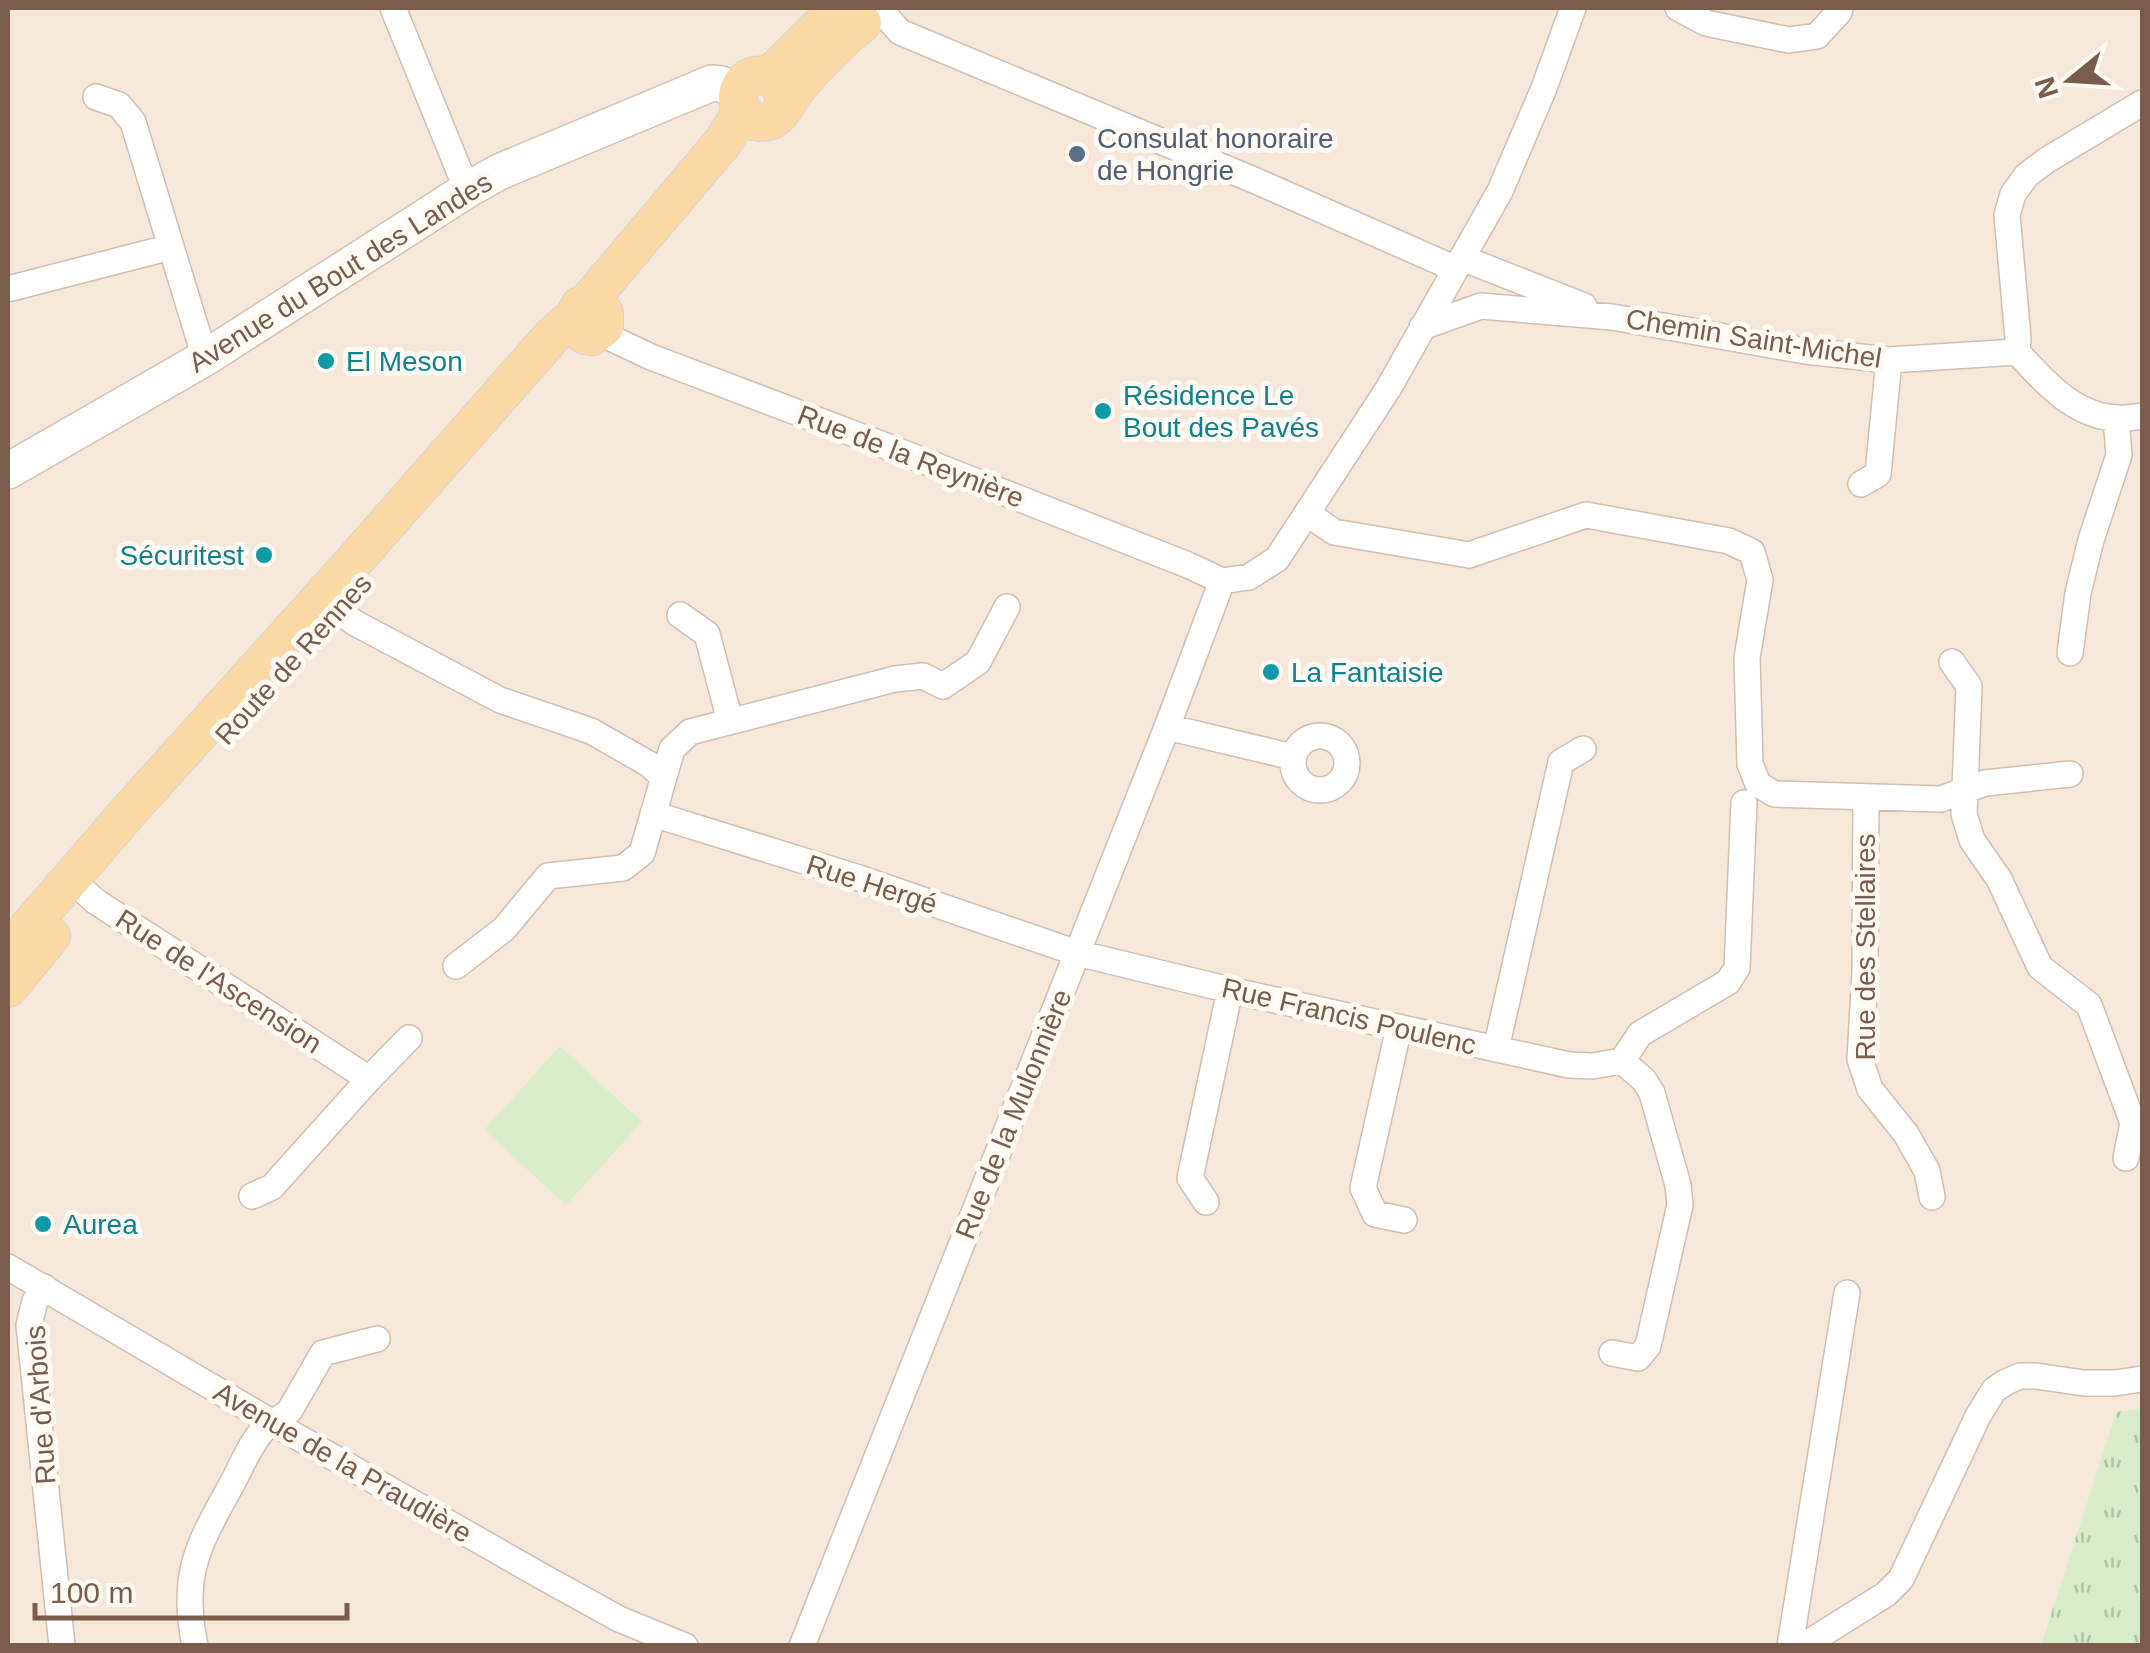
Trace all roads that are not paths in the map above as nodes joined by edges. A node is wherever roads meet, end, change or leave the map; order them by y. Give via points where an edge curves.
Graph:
1 (393, 8) edge
2 (1573, 8) edge
3 (1678, 8) edge
4 (1840, 8) edge
5 (864, 12) edge
6 (96, 97) dead end
7 (760, 101) junction
8 (2142, 103) edge
9 (468, 190) junction
10 (171, 247) junction
11 (1459, 264) junction
12 (8, 289) edge
13 (1612, 317) junction
14 (590, 319) junction
15 (1422, 327) junction
16 (2016, 352) junction
17 (205, 358) junction
18 (1890, 360) junction
19 (2142, 416) edge
20 (2116, 418) junction
21 (8, 472) edge
22 (1860, 484) dead end
23 (1307, 514) junction
24 (1222, 581) junction
25 (1008, 606) dead end
26 (336, 609) junction
27 (680, 615) dead end
28 (2070, 653) dead end
29 (1952, 662) dead end
30 (730, 721) junction
31 (1168, 728) junction
32 (1583, 749) dead end
33 (1293, 757) dead end
34 (656, 771) junction
35 (2070, 774) dead end
36 (1964, 790) junction
37 (1751, 793) junction
38 (1866, 797) junction
39 (660, 816) junction
40 (79, 886) junction
41 (8, 951) edge
42 (1077, 953) junction
43 (456, 966) dead end
44 (8, 988) edge
45 (1230, 990) junction
46 (1399, 1027) junction
47 (409, 1038) dead end
48 (1496, 1049) junction
49 (1622, 1061) junction
50 (369, 1080) junction
51 (2126, 1158) dead end
52 (252, 1196) dead end
53 (1932, 1197) dead end
54 (1206, 1202) dead end
55 (1404, 1220) dead end
56 (8, 1267) edge
57 (44, 1287) junction
58 (1848, 1293) dead end
59 (377, 1339) dead end
60 (1612, 1353) dead end
61 (2142, 1379) edge
62 (273, 1423) junction
63 (62, 1646) edge
64 (196, 1646) edge
65 (685, 1646) edge
66 (802, 1646) edge
67 (1790, 1646) edge
68 (1802, 1646) edge

1 - 9 street
2 - 11 street via 1500,191
3 - 4 street via 1706,23 1789,40 1817,36
5 - 7 main road, Route de Rennes via 824,58
5 - 11 street, Chemin Saint-Michel
6 - 10 street via 119,106 133,122
7 - 9 street, Avenue du Bout des Landes via 712,84
7 - 14 main road, Route de Rennes via 762,130
8 - 16 street via 2027,174 2013,194 2007,215
9 - 17 street, Avenue du Bout des Landes
10 - 12 street
10 - 17 street
11 - 13 street, Chemin Saint-Michel
11 - 15 street
13 - 15 street, Chemin Saint-Michel via 1482,306
13 - 18 street, Chemin Saint-Michel via 1805,352
14 - 24 street, Rue de la Reynière via 612,339 651,357
14 - 26 main road, Route de Rennes
14 - 40 main road, Route de Rennes via 553,335
15 - 23 street
16 - 18 street, Chemin Saint-Michel
16 - 20 street via 2072,403
17 - 21 street, Avenue du Bout des Landes
18 - 22 street via 1878,474
19 - 20 street
20 - 28 street via 2119,456 2091,540
23 - 24 street via 1265,568
23 - 37 street via 1334,532 1468,555 1586,515 1729,541 1752,552 1760,580 1747,658
24 - 31 street, Rue de la Mulonnière
25 - 30 street via 978,662 942,686 923,676 895,679
26 - 34 street via 500,700 591,731
26 - 40 main road, Route de Rennes
27 - 30 street via 707,634
29 - 36 street via 1969,686
30 - 34 street via 690,732
31 - 33 street
31 - 42 street, Rue de la Mulonnière
32 - 48 street via 1560,762
34 - 39 street
35 - 36 street
36 - 38 street via 1941,799
36 - 51 street via 1972,840 2000,878 2040,967 2089,1006 2133,1123
37 - 38 street
37 - 49 street via 1738,968 1728,982 1640,1034
38 - 53 street, Rue des Stellaires via 1860,1060 1870,1088 1927,1171
39 - 42 street, Rue Hergé
39 - 43 street via 642,853 623,868 548,876 504,928
40 - 41 main road, Route de Rennes
40 - 44 main road, Route de Rennes
40 - 50 street, Rue de l'Ascension
42 - 45 street, Rue Francis Poulenc
42 - 66 street, Rue de la Mulonnière
45 - 46 street, Rue Francis Poulenc
45 - 54 street via 1190,1178
46 - 48 street, Rue Francis Poulenc
46 - 55 street via 1363,1188 1375,1214
47 - 50 street
48 - 49 street, Rue Francis Poulenc via 1569,1065
49 - 60 street via 1652,1093 1680,1206 1648,1346 1638,1358
50 - 52 street via 272,1187
56 - 57 street, Avenue de la Praudière
57 - 62 street, Avenue de la Praudière
57 - 63 street, Rue d'Arbois via 29,1325
58 - 67 street
59 - 62 street via 323,1353 286,1416
61 - 68 street via 2084,1383 2020,1376 1994,1390 1901,1579
62 - 64 street via 249,1453 192,1566 189,1608
62 - 65 street, Avenue de la Praudière via 604,1610

